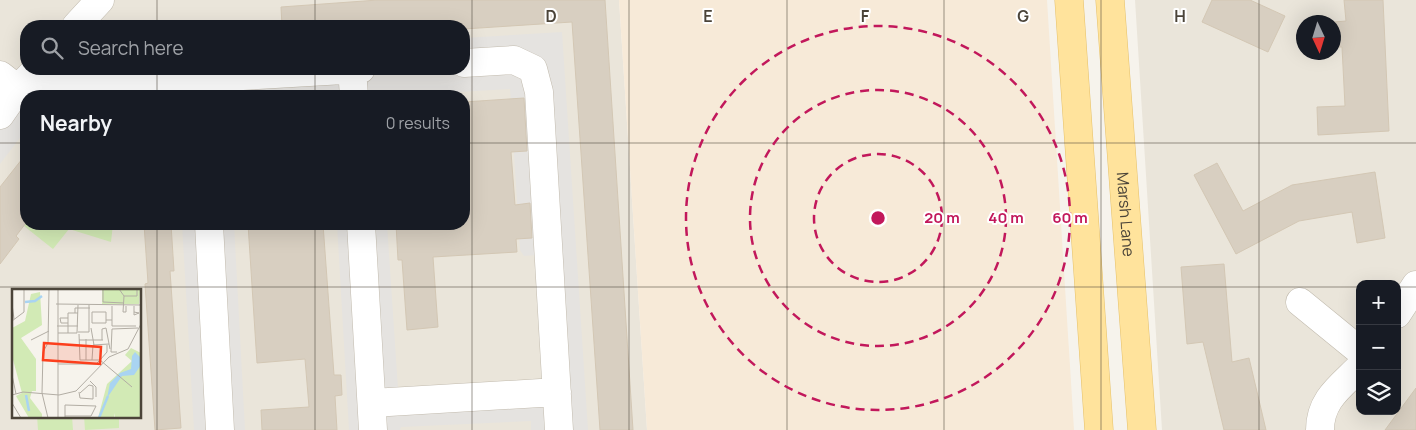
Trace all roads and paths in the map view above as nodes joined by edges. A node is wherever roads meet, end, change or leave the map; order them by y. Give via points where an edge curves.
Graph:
1 (100, 0) edge
2 (1069, 0) edge
3 (1110, 0) edge
4 (82, 20) edge
5 (470, 63) edge
6 (24, 75) edge
7 (302, 75) edge
8 (352, 75) edge
9 (9, 82) edge
10 (201, 87) edge
11 (354, 90) edge
12 (0, 115) edge
13 (209, 230) edge
14 (361, 230) edge
15 (1087, 257) junction
16 (1131, 257) junction
17 (1416, 285) edge
18 (1300, 302) dead end
19 (1401, 308) edge
20 (1356, 348) edge
21 (1357, 370) edge
22 (557, 392) junction
23 (372, 417) edge
24 (220, 430) edge
25 (559, 430) edge
26 (1099, 430) edge
27 (1142, 430) edge
28 (1320, 430) edge

1 - 4 street
2 - 15 main road
3 - 16 main road, Marsh Lane
5 - 22 street via 514,60 533,69 539,92
6 - 9 street
7 - 10 street
8 - 11 street
9 - 10 street
9 - 12 street
13 - 24 street
14 - 23 street
15 - 16 main road
15 - 26 main road
16 - 27 main road, Marsh Lane
17 - 19 street
18 - 20 street
21 - 28 street via 1325,403
22 - 23 street
22 - 25 street

